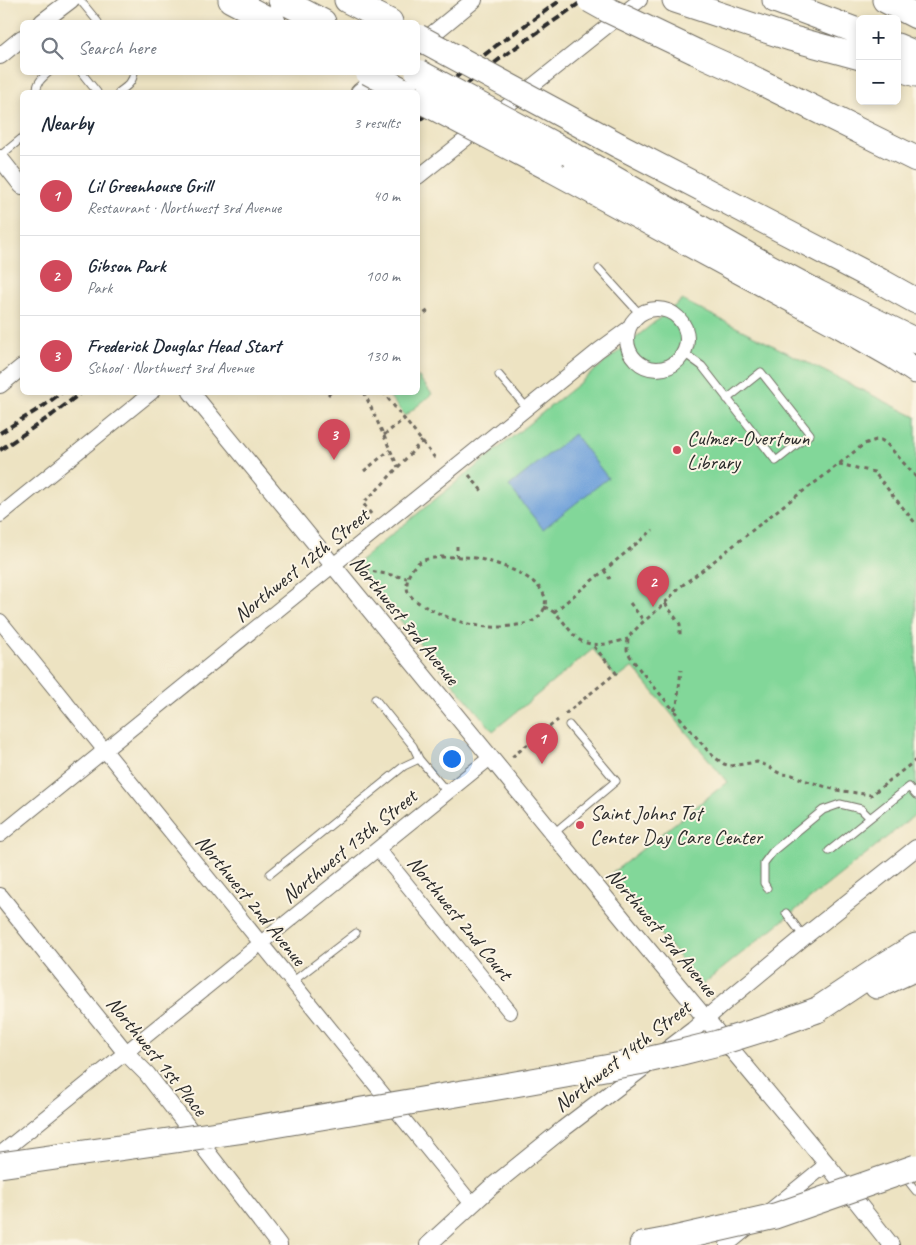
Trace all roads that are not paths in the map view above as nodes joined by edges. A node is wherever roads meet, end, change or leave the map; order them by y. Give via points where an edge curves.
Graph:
1 (71, 0) edge
2 (80, 0) edge
3 (231, 0) edge
4 (281, 0) edge
5 (347, 0) edge
6 (474, 0) edge
7 (590, 0) edge
8 (640, 0) edge
9 (675, 0) edge
10 (775, 0) edge
11 (885, 0) edge
12 (916, 16) edge
13 (45, 20) edge
14 (96, 20) edge
15 (269, 20) edge
16 (320, 20) edge
17 (386, 20) edge
18 (856, 30) edge
19 (420, 38) edge
20 (20, 40) edge
21 (420, 44) edge
22 (901, 48) edge
23 (916, 54) edge
24 (0, 56) edge
25 (856, 56) edge
26 (901, 69) edge
27 (420, 73) edge
28 (916, 74) edge
29 (45, 75) edge
30 (83, 75) edge
31 (134, 75) edge
32 (374, 75) edge
33 (380, 75) edge
34 (36, 90) edge
35 (95, 90) edge
36 (122, 90) edge
37 (362, 90) edge
38 (402, 90) edge
39 (420, 100) edge
40 (20, 140) edge
41 (0, 157) edge
42 (916, 159) edge
43 (420, 175) edge
44 (20, 183) edge
45 (599, 269) dead end
46 (880, 281) junction
47 (916, 288) edge
48 (916, 301) edge
49 (640, 314) junction
50 (629, 328) junction
51 (916, 341) edge
52 (684, 352) junction
53 (20, 368) edge
54 (916, 371) edge
55 (499, 375) dead end
56 (0, 385) edge
57 (148, 395) edge
58 (193, 395) edge
59 (727, 399) junction
60 (527, 408) junction
61 (0, 515) edge
62 (333, 566) junction
63 (0, 621) edge
64 (375, 698) dead end
65 (569, 725) dead end
66 (104, 750) junction
67 (490, 758) junction
68 (419, 759) junction
69 (447, 792) junction
70 (916, 795) edge
71 (870, 818) junction
72 (554, 834) junction
73 (0, 835) edge
74 (916, 848) edge
75 (378, 849) junction
76 (829, 851) dead end
77 (270, 874) dead end
78 (767, 888) dead end
79 (0, 896) edge
80 (786, 913) dead end
81 (356, 933) dead end
82 (804, 937) junction
83 (261, 944) junction
84 (916, 946) edge
85 (916, 968) edge
86 (292, 982) junction
87 (817, 1010) junction
88 (510, 1012) dead end
89 (706, 1018) junction
90 (126, 1052) junction
91 (0, 1154) edge
92 (827, 1164) junction
93 (0, 1165) edge
94 (912, 1173) edge
95 (847, 1186) junction
96 (916, 1191) edge
97 (472, 1204) junction
98 (279, 1245) edge
99 (428, 1245) edge
100 (642, 1245) edge
101 (727, 1245) edge
102 (891, 1245) edge

1 - 13 street
2 - 14 lane
3 - 15 highway
4 - 16 highway
5 - 17 highway
6 - 21 street
7 - 42 highway, bridge
8 - 43 street
9 - 25 highway
10 - 18 highway
11 - 12 highway
19 - 46 highway, bridge
20 - 24 street
22 - 23 highway
26 - 28 highway
27 - 51 highway, bridge via 571,154 753,258
29 - 34 lane
30 - 35 lane
31 - 36 lane via 130,84
32 - 38 highway, bridge
33 - 37 street
39 - 54 highway, bridge via 839,325
40 - 41 lane
41 - 44 street
45 - 49 lane
46 - 47 highway
46 - 48 highway
49 - 50 street, Northwest 12th Street
49 - 52 street via 659,309 677,316 687,333
50 - 52 street via 628,348 640,364 649,368 669,366
50 - 60 street, Northwest 12th Street
52 - 59 lane via 702,366
53 - 56 street
55 - 60 lane
57 - 61 street
58 - 62 street, Northwest 3rd Avenue
59 - 59 lane via 776,461 810,434 761,372
60 - 62 street, Northwest 12th Street
62 - 66 street, Northwest 12th Street
62 - 67 street, Northwest 3rd Avenue
63 - 66 street, Northwest 2nd Avenue
64 - 68 lane via 413,746
65 - 72 lane via 616,781
66 - 73 street, Northwest 12th Street
66 - 83 street, Northwest 2nd Avenue
67 - 69 street, Northwest 13th Street
67 - 72 street, Northwest 3rd Avenue
68 - 69 lane
68 - 77 lane via 404,766
69 - 75 street, Northwest 13th Street
70 - 71 lane via 909,787
71 - 76 lane
71 - 78 lane via 862,809 840,804 823,810 773,851 764,863
72 - 89 street, Northwest 3rd Avenue
74 - 82 street, Northwest 14th Street
75 - 83 street, Northwest 13th Street
75 - 88 street, Northwest 2nd Court
79 - 90 street, Northwest 1st Place
80 - 82 lane
81 - 86 lane
82 - 89 street, Northwest 14th Street
83 - 86 street, Northwest 2nd Avenue
83 - 90 street, Northwest 13th Street
84 - 87 highway
85 - 87 highway via 866,992
86 - 97 street, Northwest 2nd Avenue
87 - 93 highway, bridge via 718,1043 638,1062 238,1131
89 - 92 street, Northwest 3rd Avenue
89 - 97 street, Northwest 14th Street
90 - 91 street, Northwest 13th Street
90 - 98 street, Northwest 1st Place via 147,1074
92 - 95 street, Northwest 3rd Avenue
92 - 101 street
94 - 95 highway, bridge
94 - 96 lane
95 - 100 highway, bridge via 775,1216
95 - 102 street, Northwest 3rd Avenue
97 - 99 street, Northwest 14th Street

